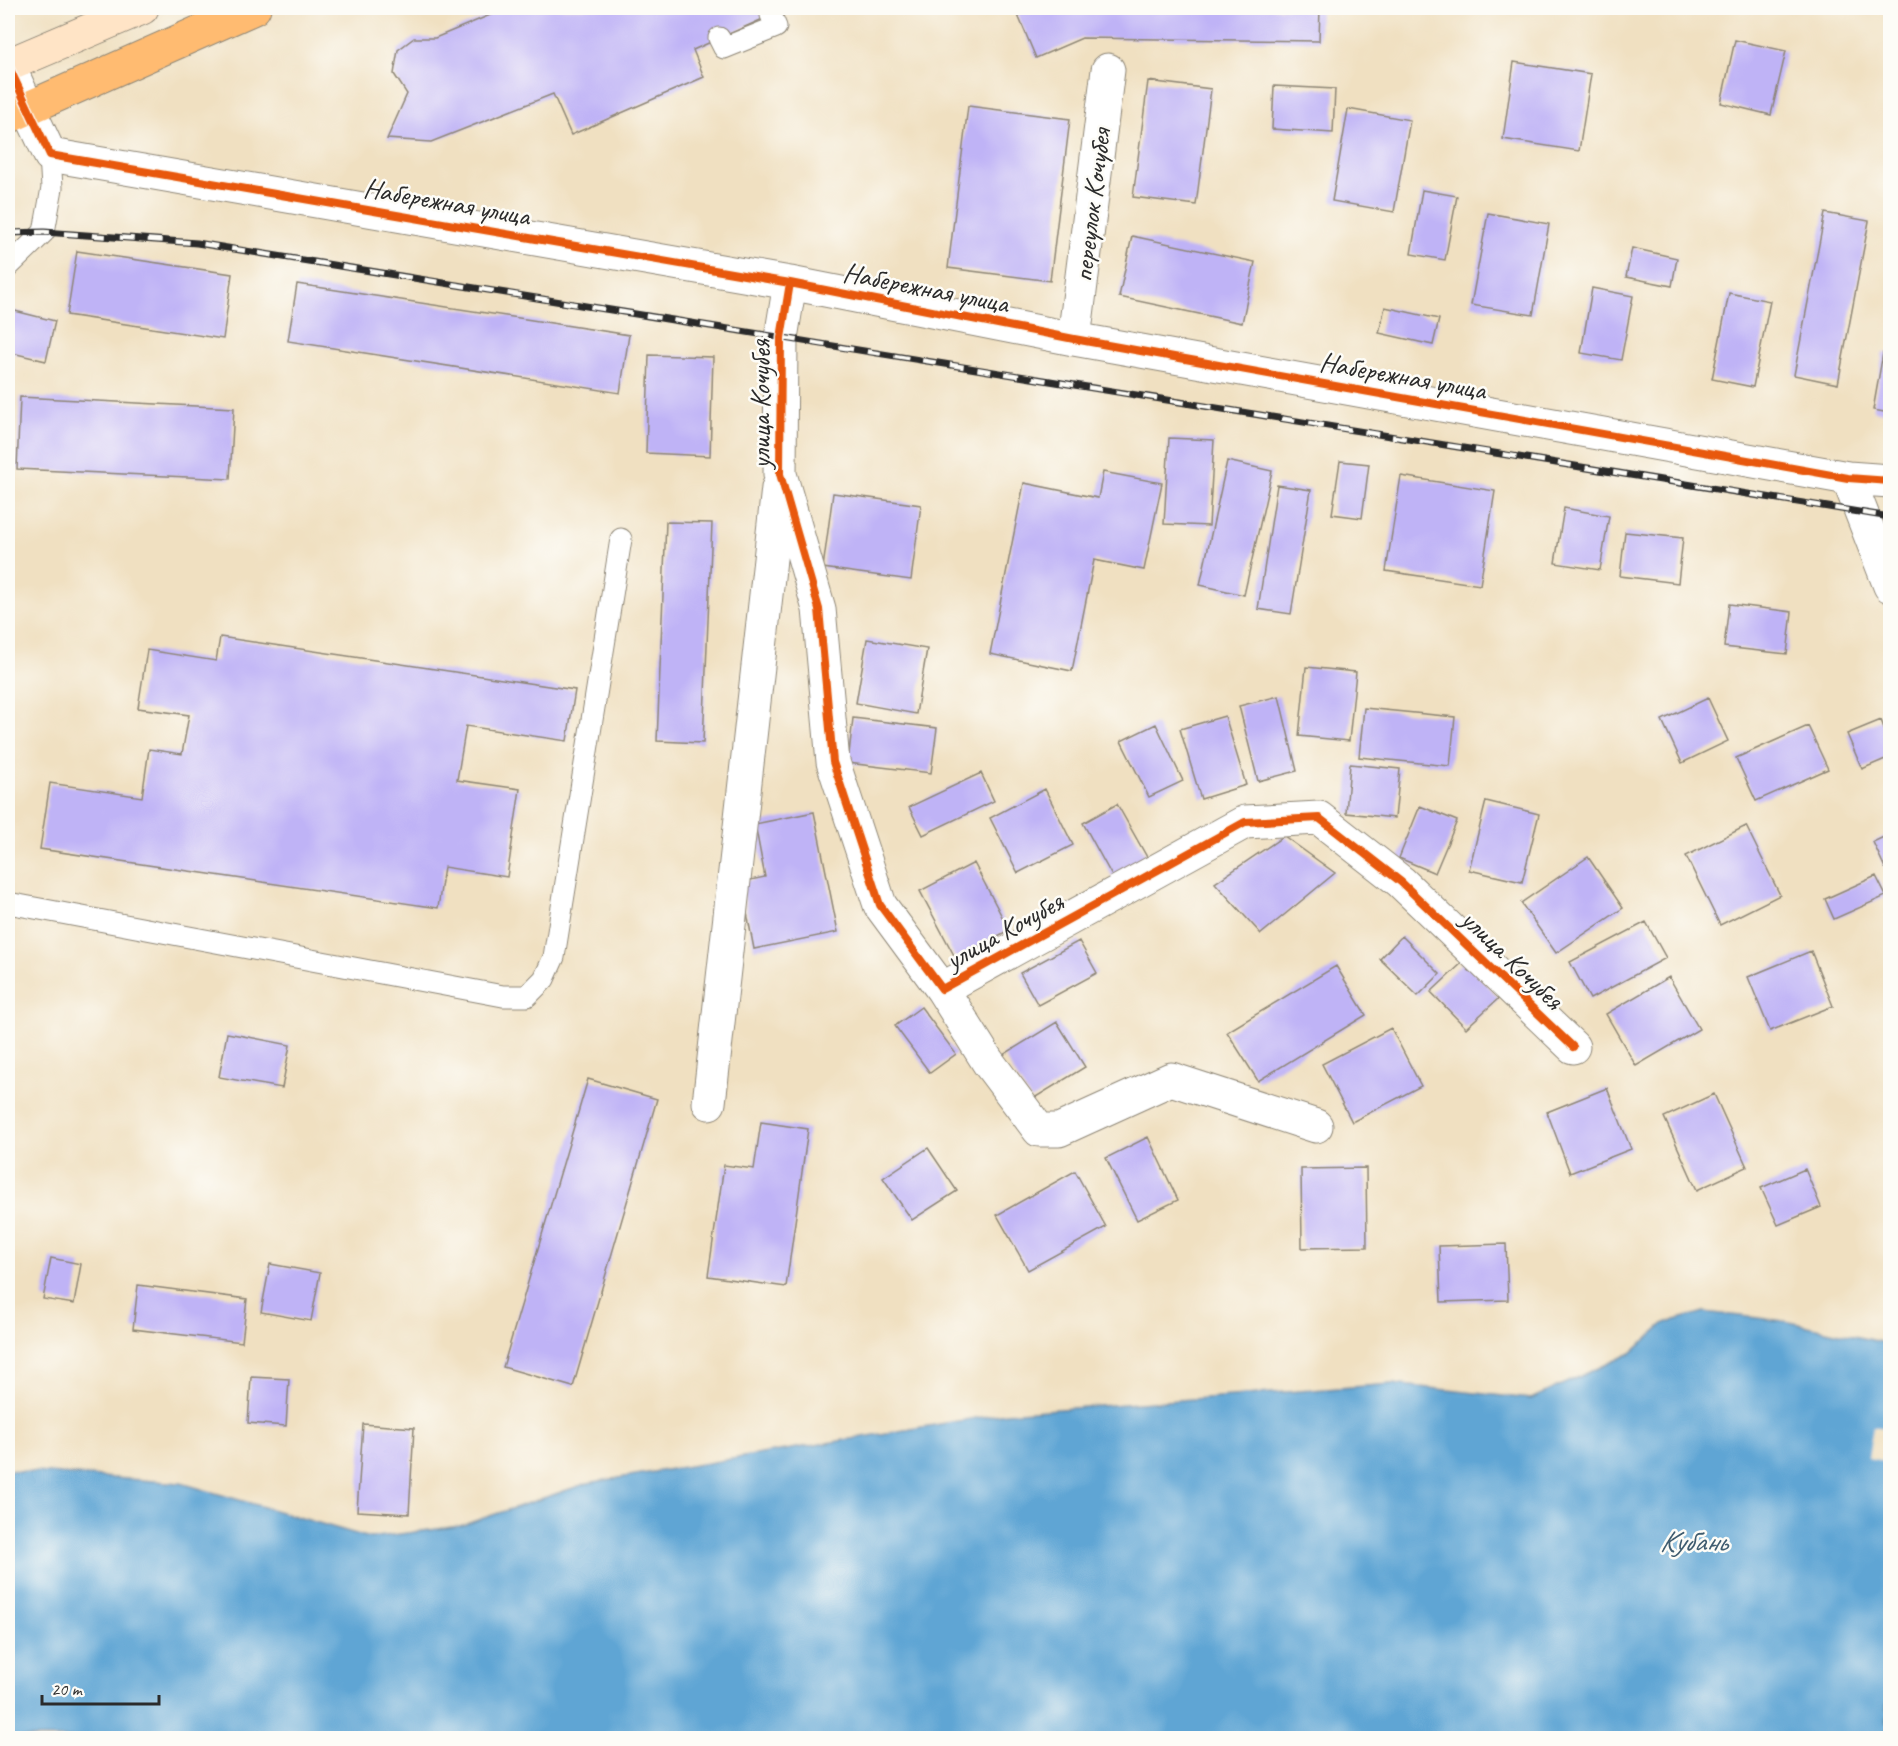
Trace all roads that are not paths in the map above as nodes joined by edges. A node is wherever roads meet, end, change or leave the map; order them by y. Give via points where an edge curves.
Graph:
1 (142, 8) edge
2 (255, 8) edge
3 (771, 15) dead end
4 (719, 38) dead end
5 (8, 65) edge
6 (1108, 70) dead end
7 (17, 113) edge
8 (50, 155) junction
9 (8, 267) edge
10 (790, 283) junction
11 (1074, 339) junction
12 (780, 474) junction
13 (1848, 478) junction
14 (1890, 481) edge
15 (621, 539) dead end
16 (1883, 550) edge
17 (1890, 586) edge
18 (8, 903) edge
19 (942, 989) junction
20 (1573, 1047) dead end
21 (709, 1103) dead end
22 (1316, 1126) dead end

1 - 5 main road
2 - 7 main road
3 - 4 lane via 776,27 724,48
5 - 7 street
6 - 11 street, переулок Кочубея
7 - 8 street
8 - 9 lane via 52,188 44,231
8 - 10 street, Набережная улица
10 - 11 street, Набережная улица
10 - 12 street, улица Кочубея via 781,338
11 - 13 street, Набережная улица
12 - 19 street, улица Кочубея via 819,609 833,762 880,905
12 - 21 street, улица Кочубея
13 - 14 street, Набережная улица
13 - 16 street
15 - 18 lane via 554,957 544,979 527,996 503,996
16 - 17 street
19 - 20 street, улица Кочубея via 1245,822 1319,818 1401,882
19 - 22 street via 988,1062 1039,1130 1059,1130 1171,1079

